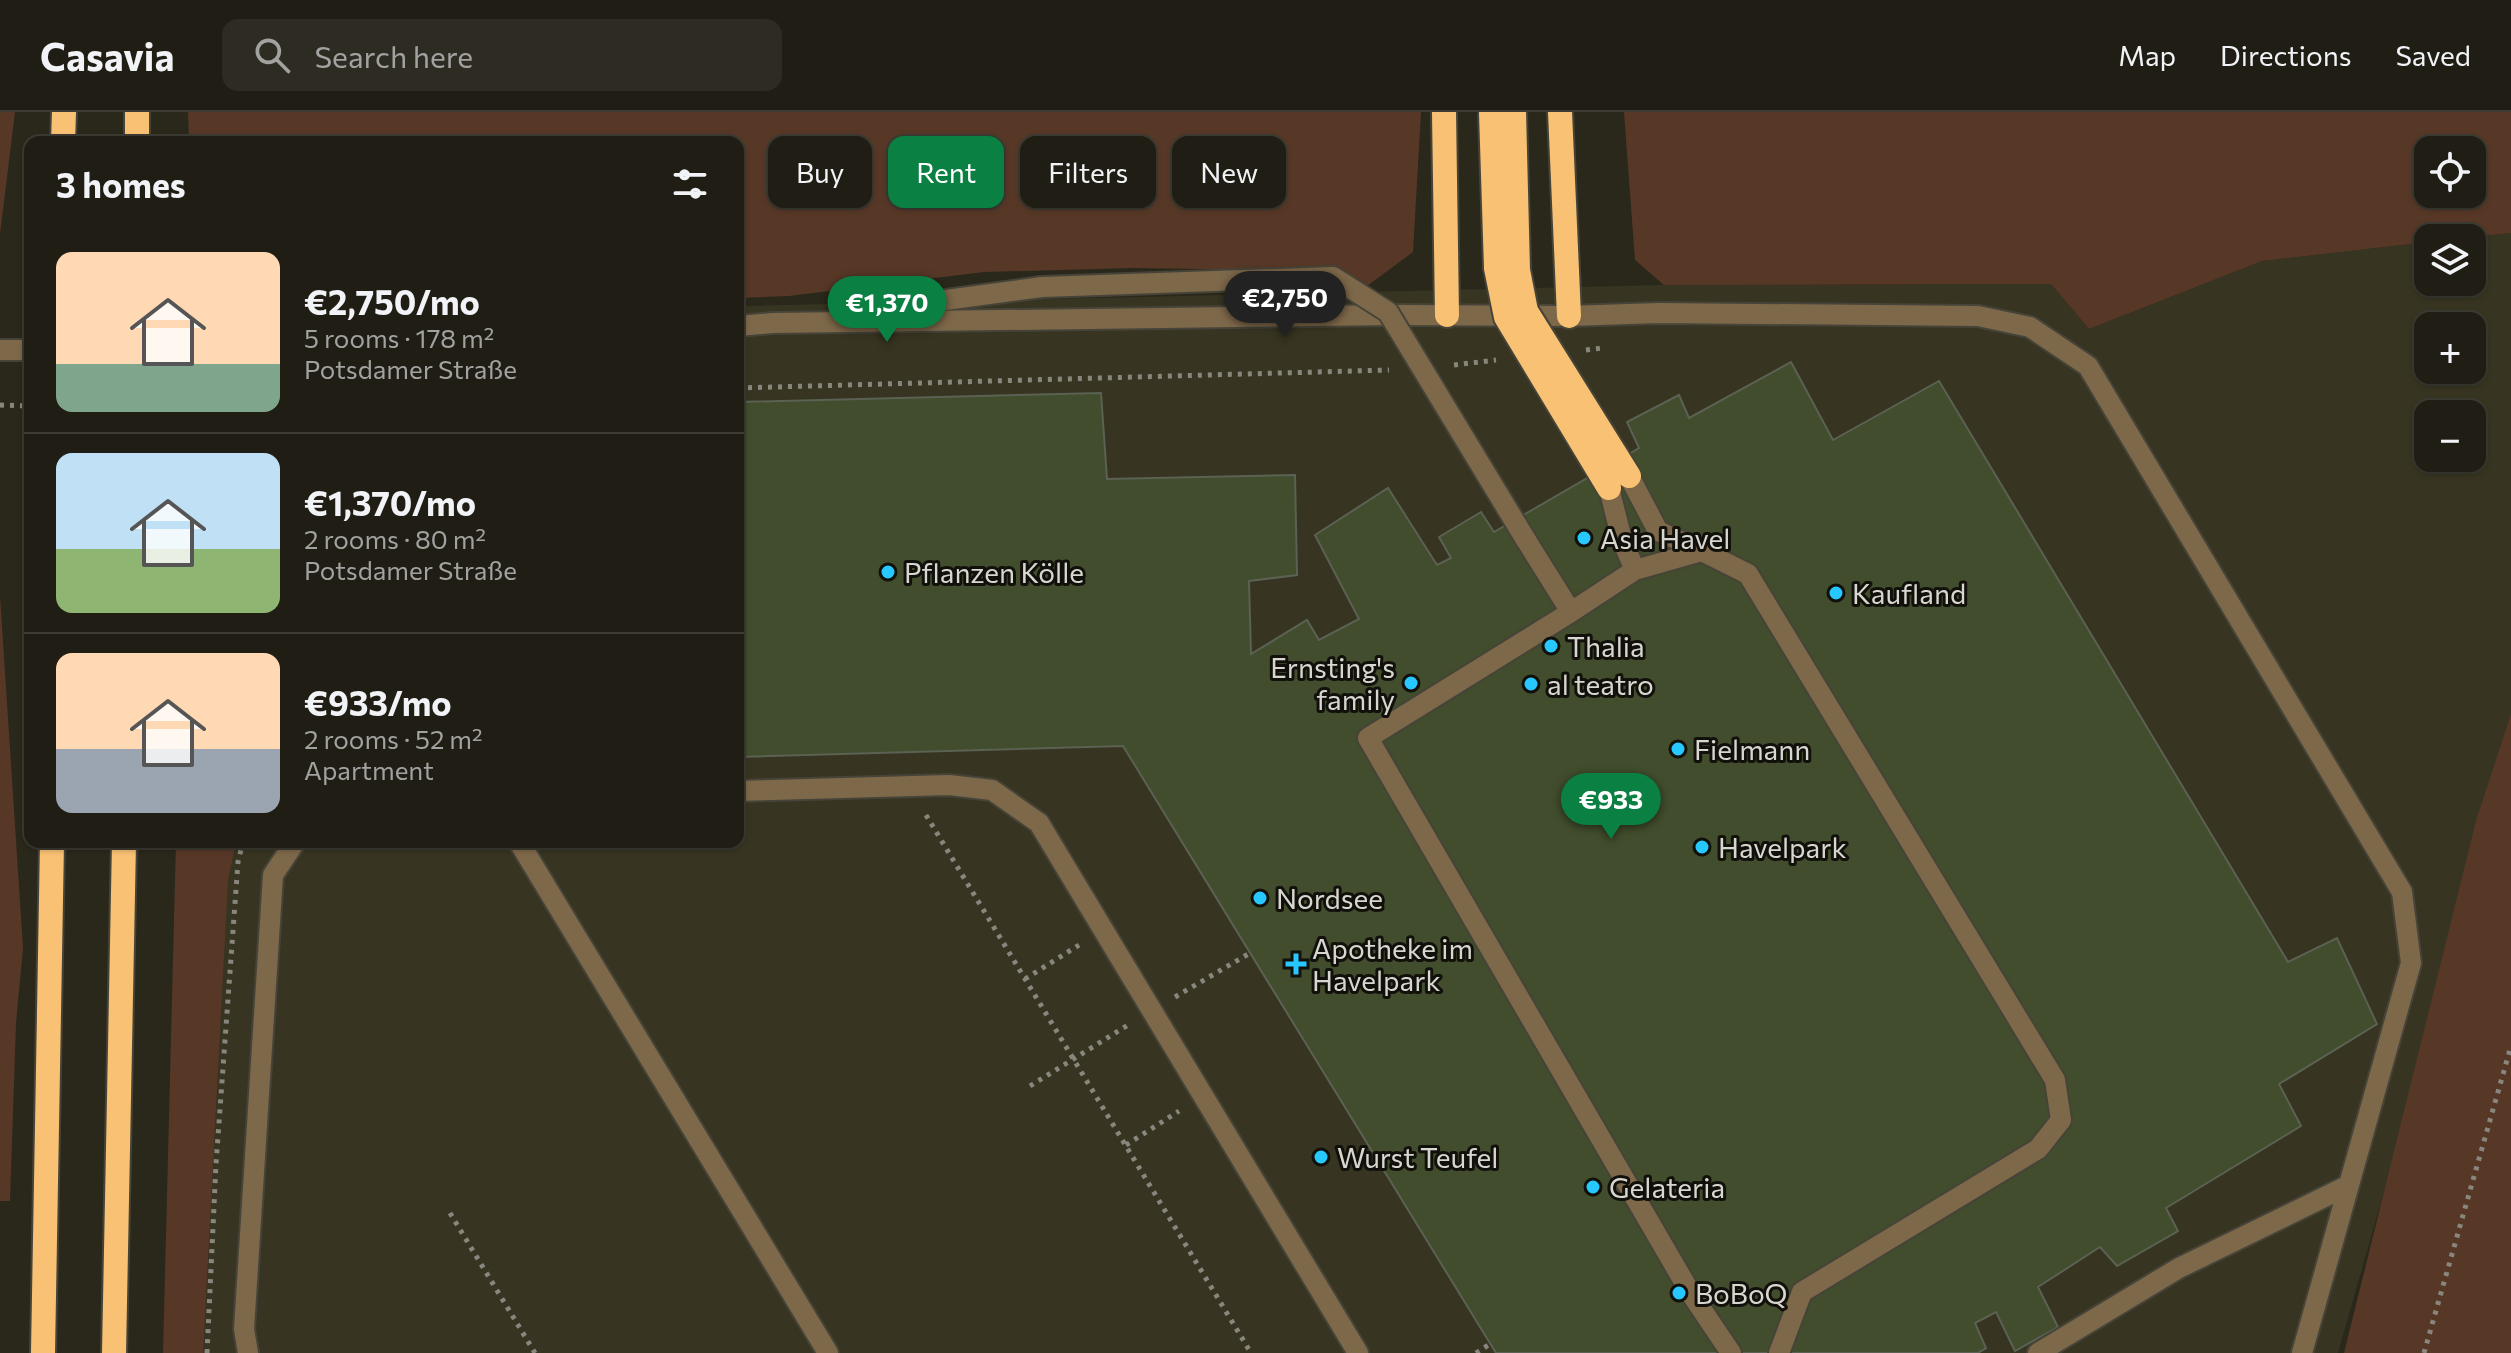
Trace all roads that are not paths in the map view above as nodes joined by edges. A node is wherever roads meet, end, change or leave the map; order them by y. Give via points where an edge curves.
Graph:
1 (64, 112) edge
2 (137, 112) edge
3 (1444, 112) edge
4 (1491, 112) edge
5 (1514, 112) edge
6 (1560, 112) edge
7 (63, 136) edge
8 (137, 136) edge
9 (1447, 315) junction
10 (1569, 316) junction
11 (773, 323) junction
12 (744, 325) edge
13 (0, 350) edge
14 (24, 350) edge
15 (1619, 482) junction
16 (1702, 551) junction
17 (1635, 570) junction
18 (1571, 612) junction
19 (744, 791) edge
20 (52, 848) edge
21 (124, 848) edge
22 (291, 848) edge
23 (523, 848) edge
24 (2349, 1185) junction
25 (43, 1353) edge
26 (114, 1353) edge
27 (248, 1353) edge
28 (828, 1353) edge
29 (1358, 1353) edge
30 (1731, 1353) edge
31 (1779, 1353) edge
32 (2038, 1353) edge
33 (2302, 1353) edge

1 - 7 highway
2 - 8 highway
3 - 9 highway
4 - 15 highway, bridge via 1496,268 1506,317
5 - 15 highway, bridge via 1518,270 1526,311
6 - 10 highway
9 - 10 street
9 - 11 street
10 - 24 street via 1978,316 2030,327 2088,366 2402,892 2411,963
11 - 12 street
11 - 18 street, bridge via 1042,287 1333,277 1388,312
13 - 14 street
15 - 16 street via 1658,531
15 - 17 street via 1622,540
16 - 17 street
16 - 31 street via 1748,574 2055,1080 2061,1120 2038,1149 1802,1292
17 - 18 street
18 - 30 street via 1368,738 1690,1292
19 - 29 street via 949,785 992,790 1039,823
20 - 25 highway
21 - 26 highway
22 - 27 street via 273,875 244,1329
23 - 28 street
24 - 32 street via 2179,1268
24 - 33 street

